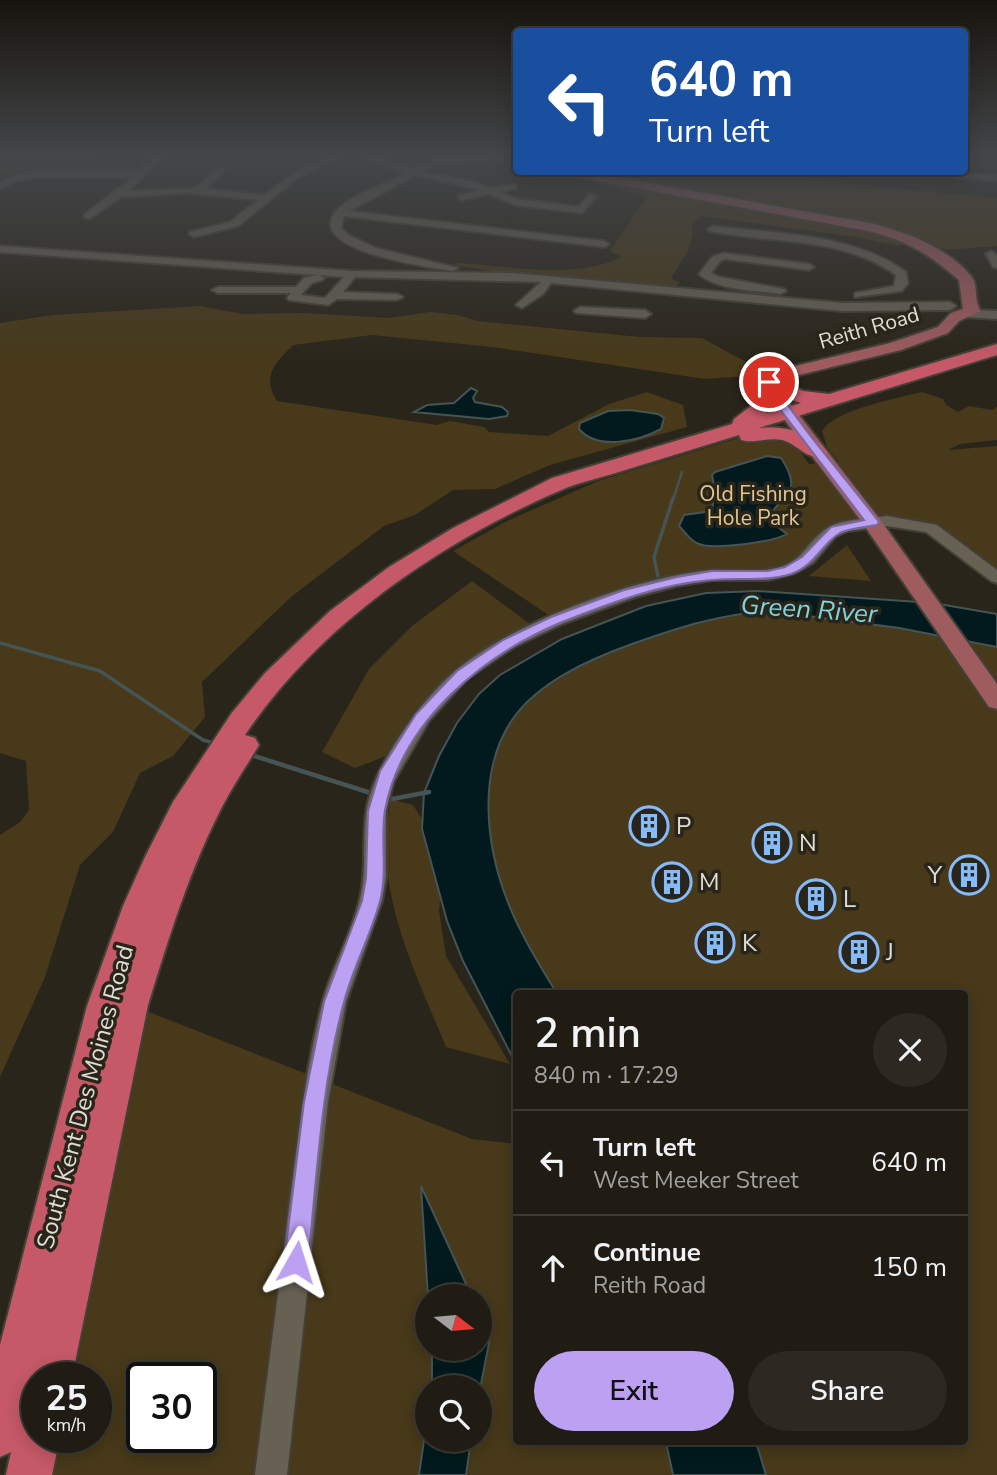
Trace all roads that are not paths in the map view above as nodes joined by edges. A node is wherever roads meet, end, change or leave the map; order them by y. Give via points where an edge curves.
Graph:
1 (336, 227) edge
2 (458, 227) edge
3 (864, 227) edge
4 (225, 228) joint
5 (713, 229) dead end
6 (194, 234) dead end
7 (759, 236) junction
8 (242, 238) dead end
9 (604, 244) dead end
10 (0, 249) edge
11 (744, 257) junction
12 (435, 264) junction
13 (237, 267) junction
14 (809, 267) dead end
15 (352, 274) junction
16 (427, 276) junction
17 (512, 276) junction
18 (318, 278) dead end
19 (548, 280) junction
20 (726, 282) junction
21 (624, 288) junction
22 (218, 290) junction
23 (298, 290) junction
24 (397, 297) dead end
25 (715, 297) junction
26 (331, 299) junction
27 (208, 301) dead end
28 (832, 301) junction
29 (522, 305) dead end
30 (959, 310) junction
31 (580, 311) dead end
32 (611, 312) junction
33 (997, 313) edge
34 (645, 314) dead end
35 (997, 349) edge
36 (997, 358) edge
37 (769, 382) junction
38 (848, 399) junction
39 (790, 416) junction
40 (741, 431) junction
41 (817, 452) junction
42 (872, 522) junction
43 (997, 578) edge
44 (997, 701) edge
45 (195, 810) junction
46 (53, 1362) edge
47 (0, 1434) edge
48 (34, 1453) edge
49 (29, 1475) edge
50 (271, 1475) edge

1 - 12 street via 346,240 372,250
2 - 9 street
3 - 30 main road via 886,231 947,261 962,278
4 - 6 street
4 - 8 street
5 - 7 street
7 - 11 street
7 - 28 street via 878,257 903,276 898,289
10 - 13 street
11 - 14 street
11 - 20 street
11 - 20 street via 716,258 705,274
12 - 16 street
12 - 17 street
13 - 15 street
13 - 22 street
15 - 16 street
15 - 26 street
16 - 17 street
17 - 19 street
18 - 23 street
19 - 21 street
19 - 29 street
20 - 25 street
20 - 28 street
21 - 25 street
21 - 32 street
22 - 23 street
22 - 27 street
23 - 26 street via 293,296 296,300
24 - 26 street
25 - 28 street
28 - 30 street
30 - 33 street
30 - 37 main road, Reith Road via 943,330 895,347 781,374
31 - 32 street
32 - 34 street
35 - 38 highway, South Kent Des Moines Road
36 - 38 highway, South Kent Des Moines Road
37 - 38 highway via 800,398
37 - 39 main road
37 - 40 highway via 761,408
38 - 39 highway, South Kent Des Moines Road
38 - 41 highway via 820,421 815,432
39 - 40 highway, South Kent Des Moines Road
39 - 41 main road
40 - 41 highway via 788,434
40 - 45 highway, South Kent Des Moines Road via 598,481 507,521 384,598 267,701 235,759
41 - 42 main road
42 - 43 street via 931,528
42 - 44 main road
42 - 50 street via 835,530 807,560 789,570 698,577 636,591 556,620 462,674 422,717 384,781 376,811 371,901 334,1002 314,1102
45 - 46 highway, South Kent Des Moines Road via 131,1005
45 - 47 highway, South Kent Des Moines Road via 172,828 127,935 104,1006
48 - 49 highway

